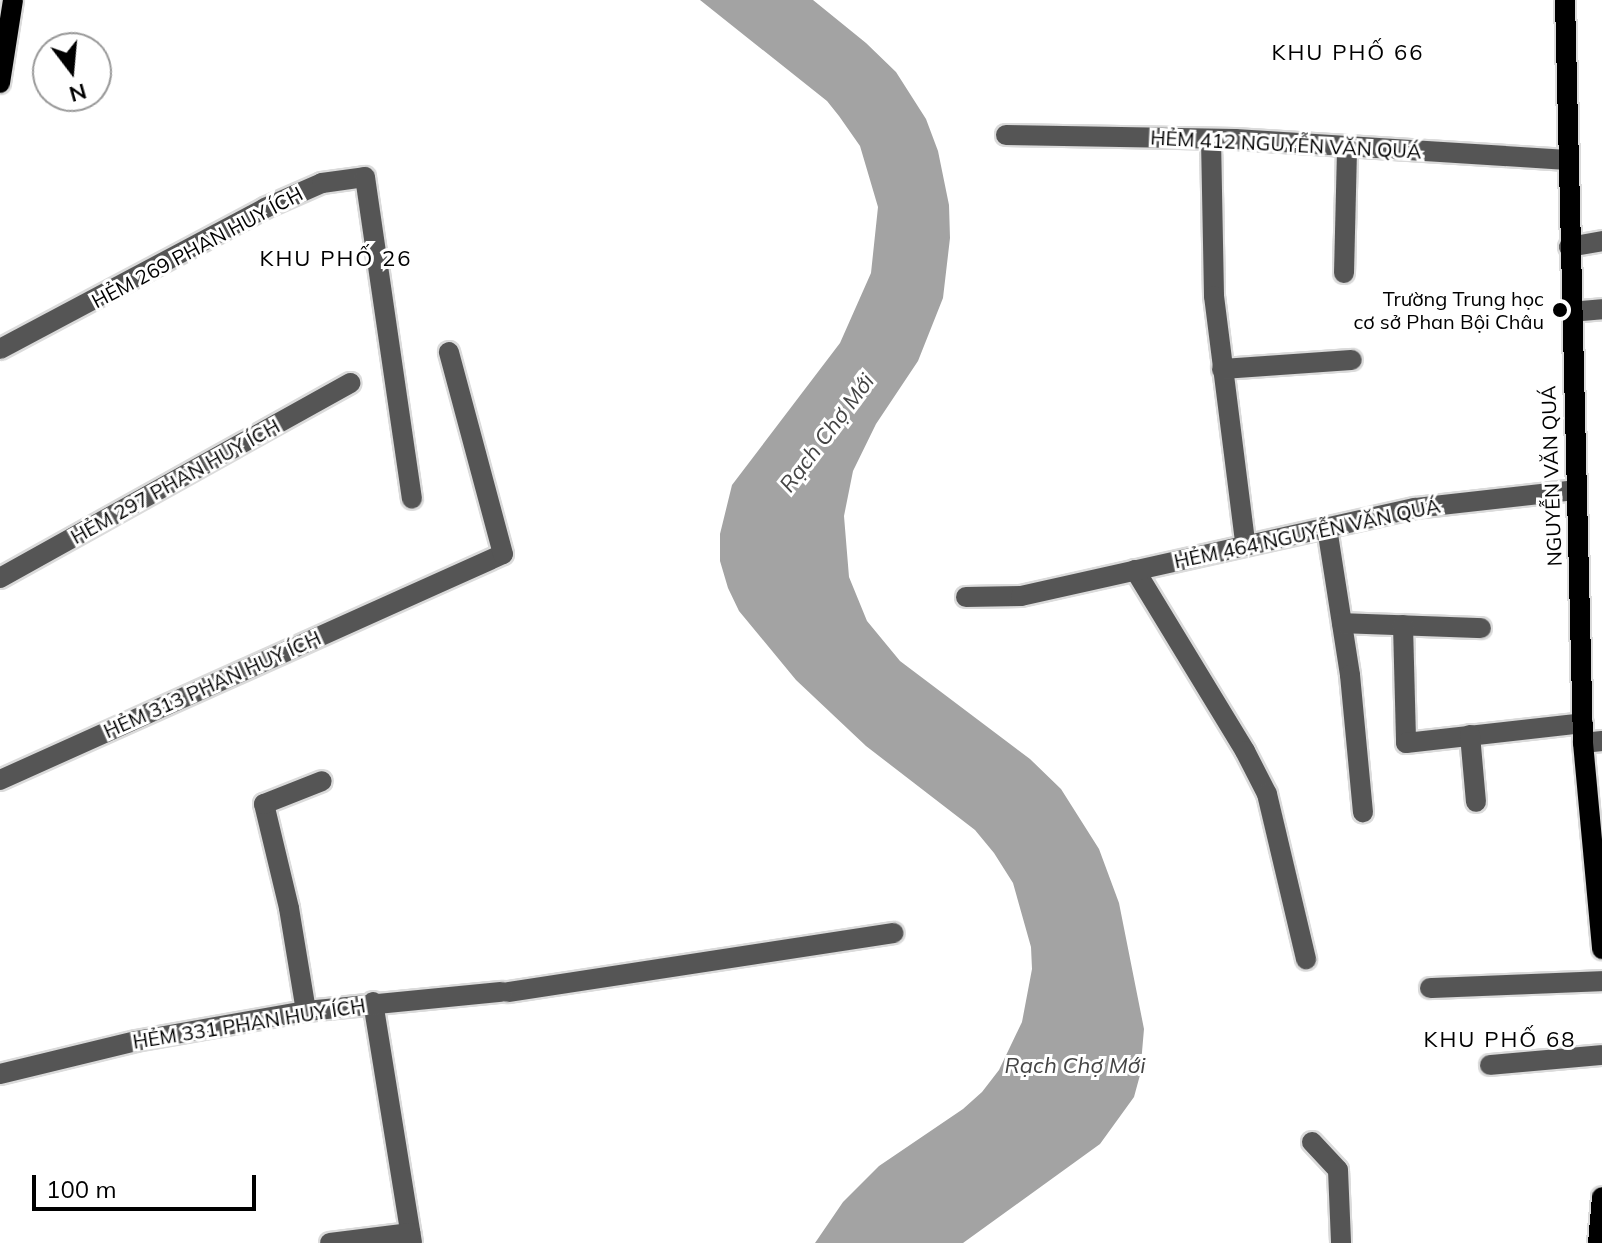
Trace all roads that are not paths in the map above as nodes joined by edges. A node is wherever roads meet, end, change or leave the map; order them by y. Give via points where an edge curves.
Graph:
1 (13, 0) edge
2 (1565, 0) edge
3 (0, 83) edge
4 (1006, 135) dead end
5 (1211, 139) junction
6 (1347, 146) junction
7 (1567, 160) junction
8 (1602, 241) edge
9 (1569, 247) junction
10 (1344, 273) dead end
11 (1602, 309) edge
12 (1570, 312) junction
13 (0, 349) edge
14 (449, 352) dead end
15 (1352, 360) dead end
16 (1222, 369) junction
17 (350, 383) dead end
18 (1576, 490) junction
19 (412, 499) dead end
20 (1327, 528) junction
21 (1245, 543) junction
22 (1135, 570) junction
23 (0, 578) edge
24 (966, 597) dead end
25 (1342, 623) junction
26 (1403, 625) junction
27 (1481, 628) dead end
28 (1470, 735) junction
29 (1589, 736) edge
30 (0, 780) edge
31 (322, 781) dead end
32 (1476, 802) dead end
33 (1363, 812) dead end
34 (1601, 928) edge
35 (894, 933) dead end
36 (1602, 949) edge
37 (1306, 959) dead end
38 (1602, 981) edge
39 (1430, 988) dead end
40 (373, 1002) junction
41 (306, 1011) junction
42 (1602, 1055) edge
43 (1490, 1065) dead end
44 (0, 1074) edge
45 (1312, 1142) dead end
46 (1602, 1197) edge
47 (411, 1238) edge
48 (330, 1243) edge
49 (1341, 1243) edge
50 (1598, 1243) edge

1 - 3 main road
2 - 7 main road, NGUYỄN VĂN QUÁ
4 - 5 street, HẺM 412 NGUYỄN VĂN QUÁ
5 - 6 street, HẺM 412 NGUYỄN VĂN QUÁ
5 - 16 street via 1214,296
6 - 7 street, HẺM 412 NGUYỄN VĂN QUÁ
6 - 10 street
7 - 9 main road, NGUYỄN VĂN QUÁ
8 - 9 street
9 - 12 main road, NGUYỄN VĂN QUÁ
11 - 12 street
12 - 18 main road, NGUYỄN VĂN QUÁ
13 - 19 street, HẺM 269 PHAN HUY ÍCH via 265,208 322,183 365,177
14 - 30 street, HẺM 313 PHAN HUY ÍCH via 503,554
15 - 16 street
16 - 21 street
17 - 23 street, HẺM 297 PHAN HUY ÍCH
18 - 20 street, HẺM 464 NGUYỄN VĂN QUÁ via 1415,508
18 - 29 main road, NGUYỄN VĂN QUÁ
20 - 21 street, HẺM 464 NGUYỄN VĂN QUÁ
20 - 25 street
21 - 22 street, HẺM 464 NGUYỄN VĂN QUÁ
22 - 24 street, HẺM 464 NGUYỄN VĂN QUÁ via 1021,596
22 - 37 street via 1267,794
25 - 26 street
25 - 33 street
26 - 27 street
26 - 28 street via 1406,743
28 - 29 street
28 - 32 street
29 - 34 main road, NGUYỄN VĂN QUÁ
31 - 41 street via 264,804
34 - 36 main road, NGUYỄN VĂN QUÁ
35 - 40 street, HẺM 331 PHAN HUY ÍCH via 504,992
38 - 39 street
40 - 41 street, HẺM 331 PHAN HUY ÍCH
40 - 47 street
41 - 44 street, HẺM 331 PHAN HUY ÍCH via 136,1041
42 - 43 street
45 - 49 street via 1338,1170
46 - 50 main road
47 - 48 street

